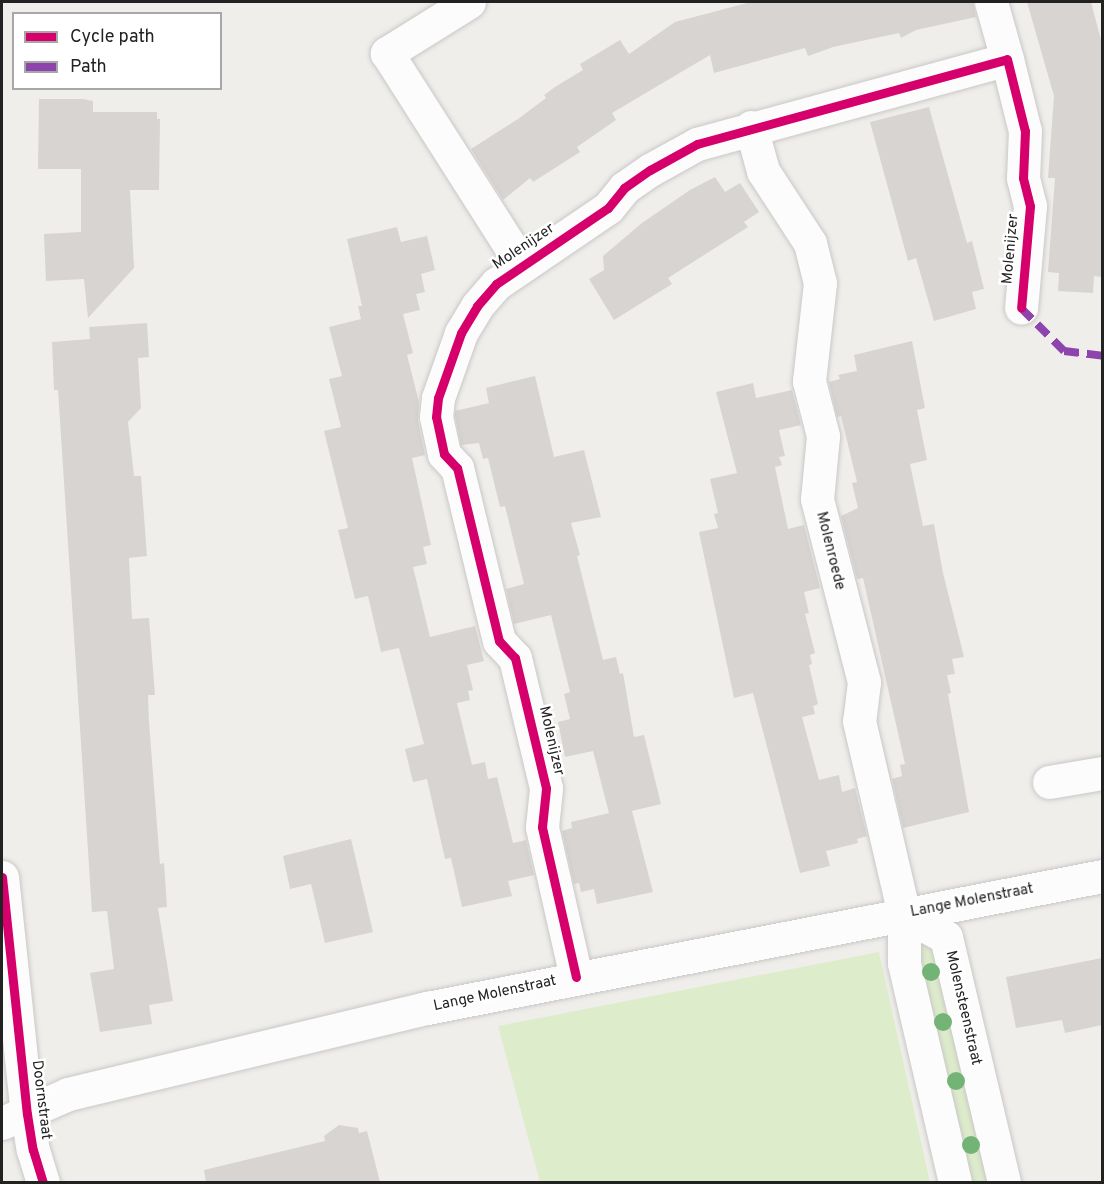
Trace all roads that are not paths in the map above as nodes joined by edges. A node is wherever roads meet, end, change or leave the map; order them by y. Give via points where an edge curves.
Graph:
1 (470, 2) edge
2 (991, 2) edge
3 (1008, 59) junction
4 (751, 127) junction
5 (522, 266) junction
6 (1021, 308) dead end
7 (1102, 773) edge
8 (1049, 782) dead end
9 (1102, 876) edge
10 (2, 877) edge
11 (904, 915) junction
12 (576, 977) junction
13 (14, 1118) edge
14 (43, 1182) edge
15 (955, 1182) edge
16 (1004, 1182) edge

1 - 5 street, Molenijzer via 387,53
2 - 3 street, Molenijzer
3 - 4 street, Molenijzer
3 - 6 street, Molenijzer via 1025,131 1023,178 1030,206
4 - 5 street, Molenijzer via 697,144 650,170 624,188 609,208
4 - 11 street, Molenroede via 763,171 810,243 820,283 809,381 823,436 817,499 864,682 859,721
5 - 12 street, Molenijzer via 495,284 461,333 438,398 436,417 444,454 457,468 499,641 515,658 546,788 542,827
7 - 8 street
9 - 11 street, Lange Molenstraat
10 - 13 street, Doornstraat
11 - 12 street, Lange Molenstraat
11 - 15 street via 904,963
11 - 16 street, Molensteenstraat via 946,937
12 - 13 street, Lange Molenstraat via 427,1008 68,1094
13 - 14 street, Doornstraat via 33,1150

